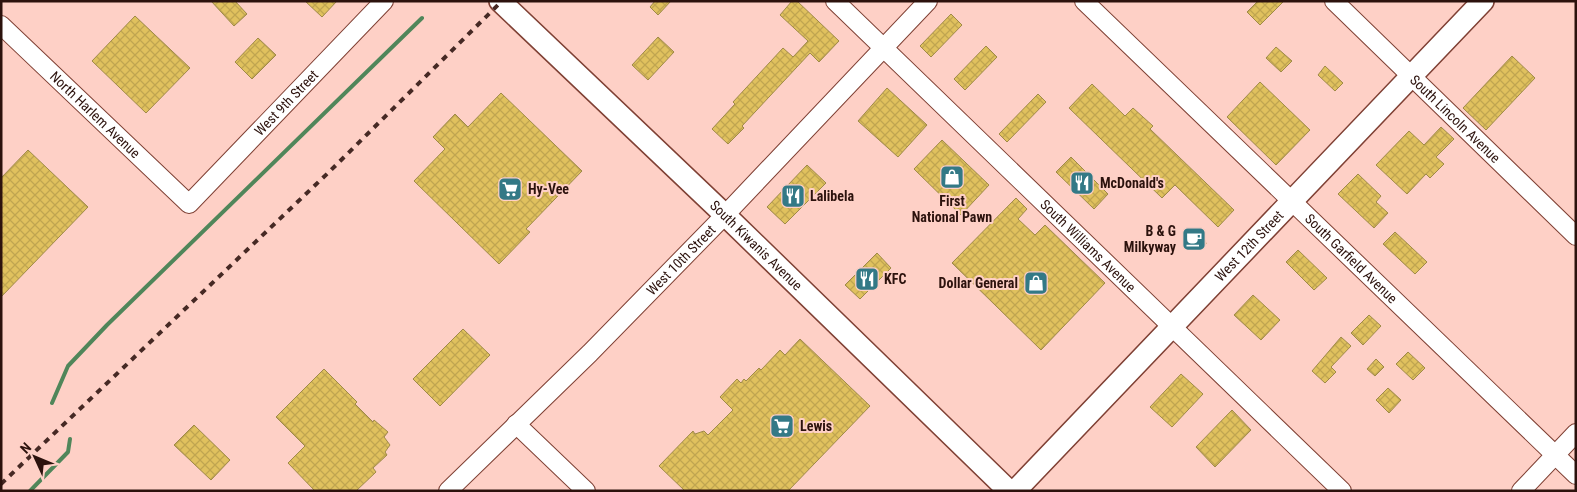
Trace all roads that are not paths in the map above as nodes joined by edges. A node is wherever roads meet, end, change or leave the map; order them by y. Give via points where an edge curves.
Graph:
1 (384, 1) edge
2 (500, 1) edge
3 (835, 1) edge
4 (928, 1) edge
5 (1084, 1) edge
6 (1334, 1) edge
7 (1483, 1) edge
8 (1, 25) edge
9 (884, 48) junction
10 (1411, 77) junction
11 (1292, 202) junction
12 (189, 204) joint
13 (725, 215) junction
14 (1576, 236) edge
15 (1172, 326) junction
16 (516, 424) junction
17 (1576, 433) edge
18 (1555, 455) junction
19 (1576, 475) edge
20 (448, 491) edge
21 (586, 491) edge
22 (1009, 491) edge
23 (1015, 491) edge
24 (1342, 491) edge
25 (1521, 491) edge

1 - 12 street, West 9th Street
2 - 13 main road, South Kiwanis Avenue
3 - 9 street, South Williams Avenue
4 - 9 street, West 10th Street
5 - 11 street, South Garfield Avenue
6 - 10 street, South Lincoln Avenue
7 - 10 main road, West 12th Street
8 - 12 street, North Harlem Avenue
9 - 13 street, West 10th Street
9 - 15 street, South Williams Avenue
10 - 11 main road, West 12th Street
10 - 14 street, South Lincoln Avenue
11 - 15 main road, West 12th Street
11 - 18 street, South Garfield Avenue
13 - 16 street, West 10th Street
13 - 22 main road, South Kiwanis Avenue
15 - 23 main road, West 12th Street
15 - 24 street, South Williams Avenue
16 - 20 street, West 10th Street
16 - 21 street
17 - 18 street
18 - 19 street, South Garfield Avenue
18 - 25 street

